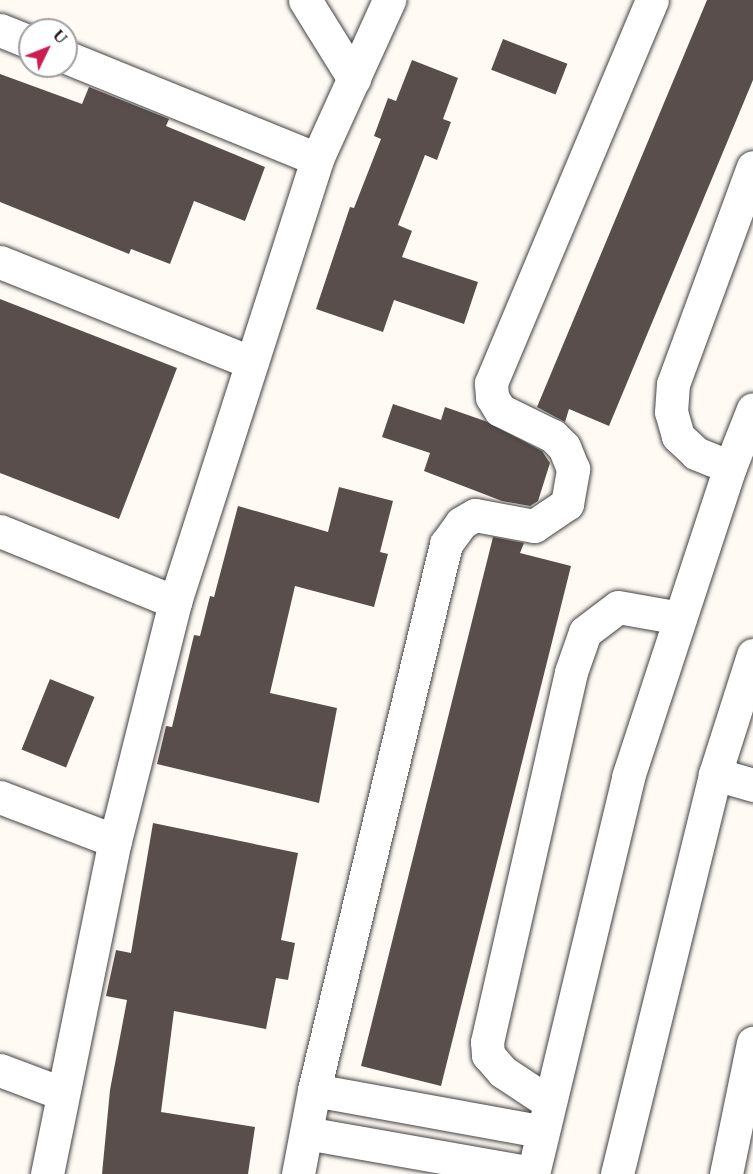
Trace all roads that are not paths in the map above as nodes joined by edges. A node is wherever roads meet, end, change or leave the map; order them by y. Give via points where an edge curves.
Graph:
1 (305, 0) edge
2 (389, 0) edge
3 (652, 0) edge
4 (0, 30) edge
5 (18, 37) edge
6 (78, 62) edge
7 (354, 79) junction
8 (317, 159) junction
9 (753, 167) edge
10 (0, 262) edge
11 (252, 363) junction
12 (753, 409) edge
13 (730, 467) junction
14 (0, 531) edge
15 (175, 602) junction
16 (680, 618) junction
17 (753, 655) edge
18 (715, 774) junction
19 (753, 785) edge
20 (0, 797) edge
21 (115, 841) junction
22 (753, 1043) edge
23 (0, 1070) edge
24 (314, 1090) junction
25 (61, 1094) junction
26 (544, 1116) junction
27 (306, 1133) junction
28 (47, 1174) edge
29 (298, 1174) edge
30 (533, 1174) edge
31 (617, 1174) edge
32 (726, 1174) edge

1 - 7 street
2 - 7 street
3 - 24 street via 491,383 492,397 500,410 553,436 564,447 573,469 567,504 534,526 475,515 462,523 447,544
4 - 5 street
6 - 8 street
7 - 8 street
8 - 11 street
9 - 13 street via 673,384 671,412 678,436 696,453
10 - 11 street
11 - 15 street
12 - 13 street
13 - 16 street
14 - 15 street
15 - 21 street
16 - 26 street via 628,777
16 - 26 street via 618,607 585,632 571,672 487,1042 488,1055
17 - 18 street
18 - 19 street
18 - 31 street
20 - 21 street
21 - 25 street
22 - 32 street
23 - 25 street
24 - 26 street
24 - 27 street
25 - 28 street
26 - 30 street
27 - 29 street
27 - 30 street

